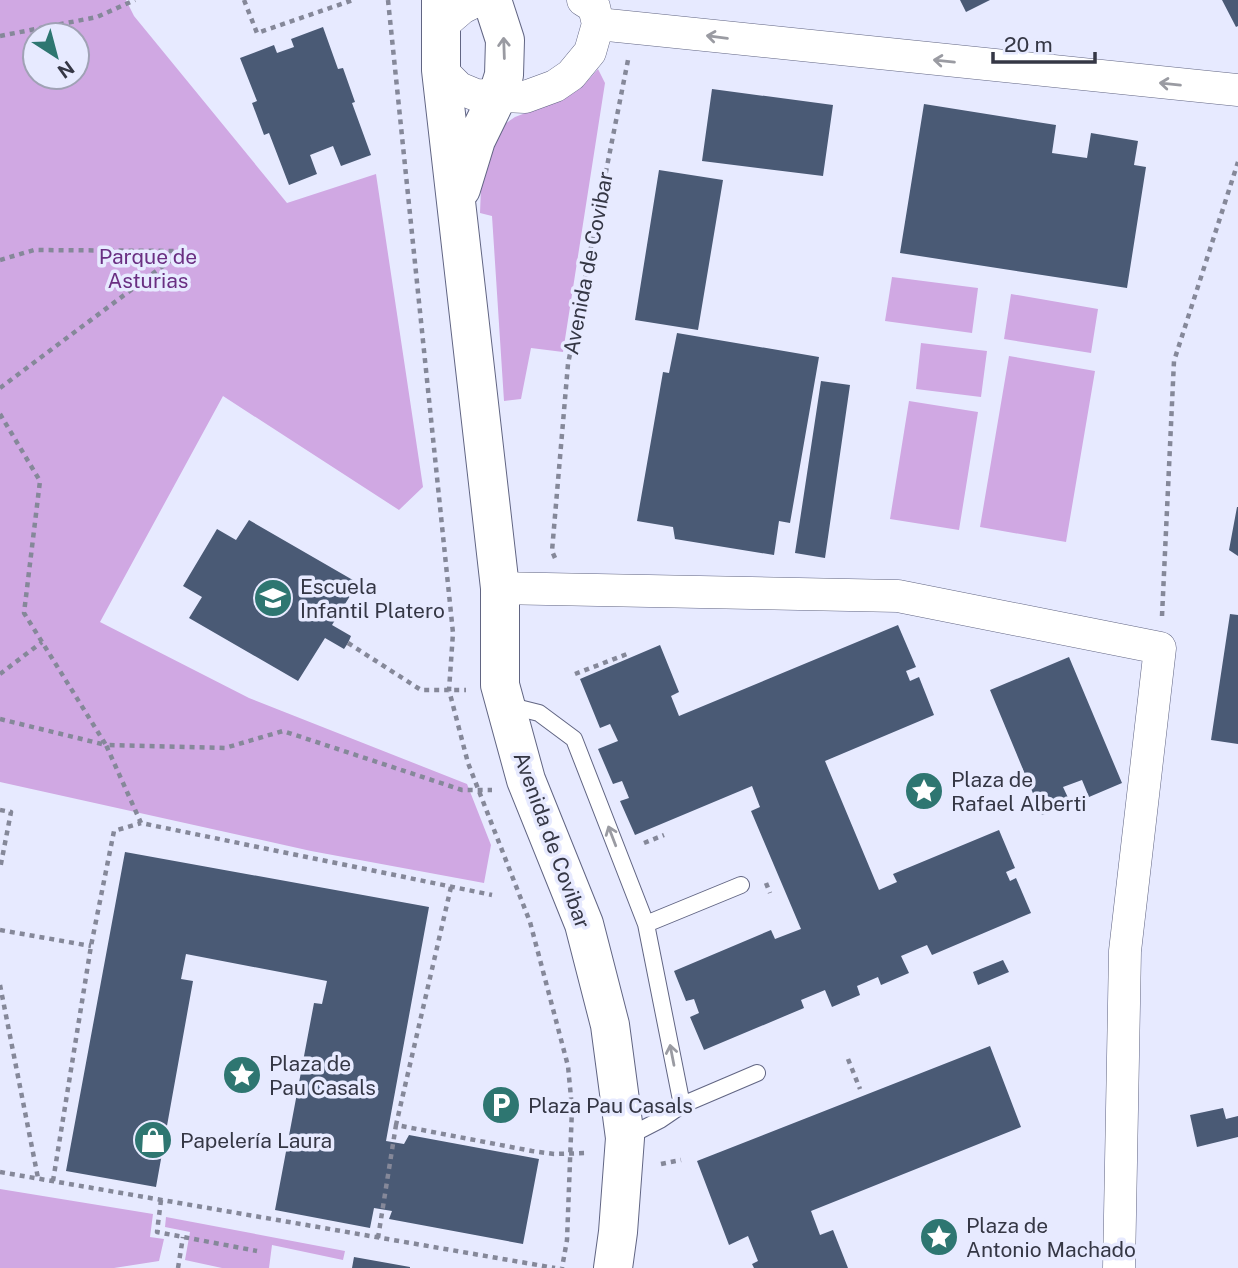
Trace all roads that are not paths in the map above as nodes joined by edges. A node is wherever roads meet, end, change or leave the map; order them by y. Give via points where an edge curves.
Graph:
1 (478, 0) edge
2 (492, 0) edge
3 (593, 8) edge
4 (441, 13) edge
5 (441, 70) junction
6 (1238, 90) edge
7 (497, 97) junction
8 (457, 201) junction
9 (500, 589) junction
10 (506, 704) junction
11 (741, 885) dead end
12 (646, 924) junction
13 (757, 1073) dead end
14 (682, 1105) junction
15 (625, 1138) junction
16 (613, 1268) edge
17 (1119, 1268) edge

1 - 4 street
7 -> 2 street, Avenida de Covibar via 504,75 505,40
6 -> 3 street
3 - 7 street via 590,52 571,75 525,97
4 - 5 street, Avenida de Covibar
5 - 7 street via 459,88 476,96
5 - 8 street, Avenida de Covibar
7 - 8 street, Avenida de Covibar via 476,140
8 - 9 street, Avenida de Covibar
9 - 10 street, Avenida de Covibar via 500,685
9 - 17 street via 898,596 1160,648 1125,951
12 -> 10 lane via 574,739 539,713
10 - 15 street, Avenida de Covibar via 526,780 584,924 610,1025
11 - 12 lane
14 -> 12 lane
13 - 14 lane
14 - 15 lane
15 - 16 street, Avenida de Covibar

